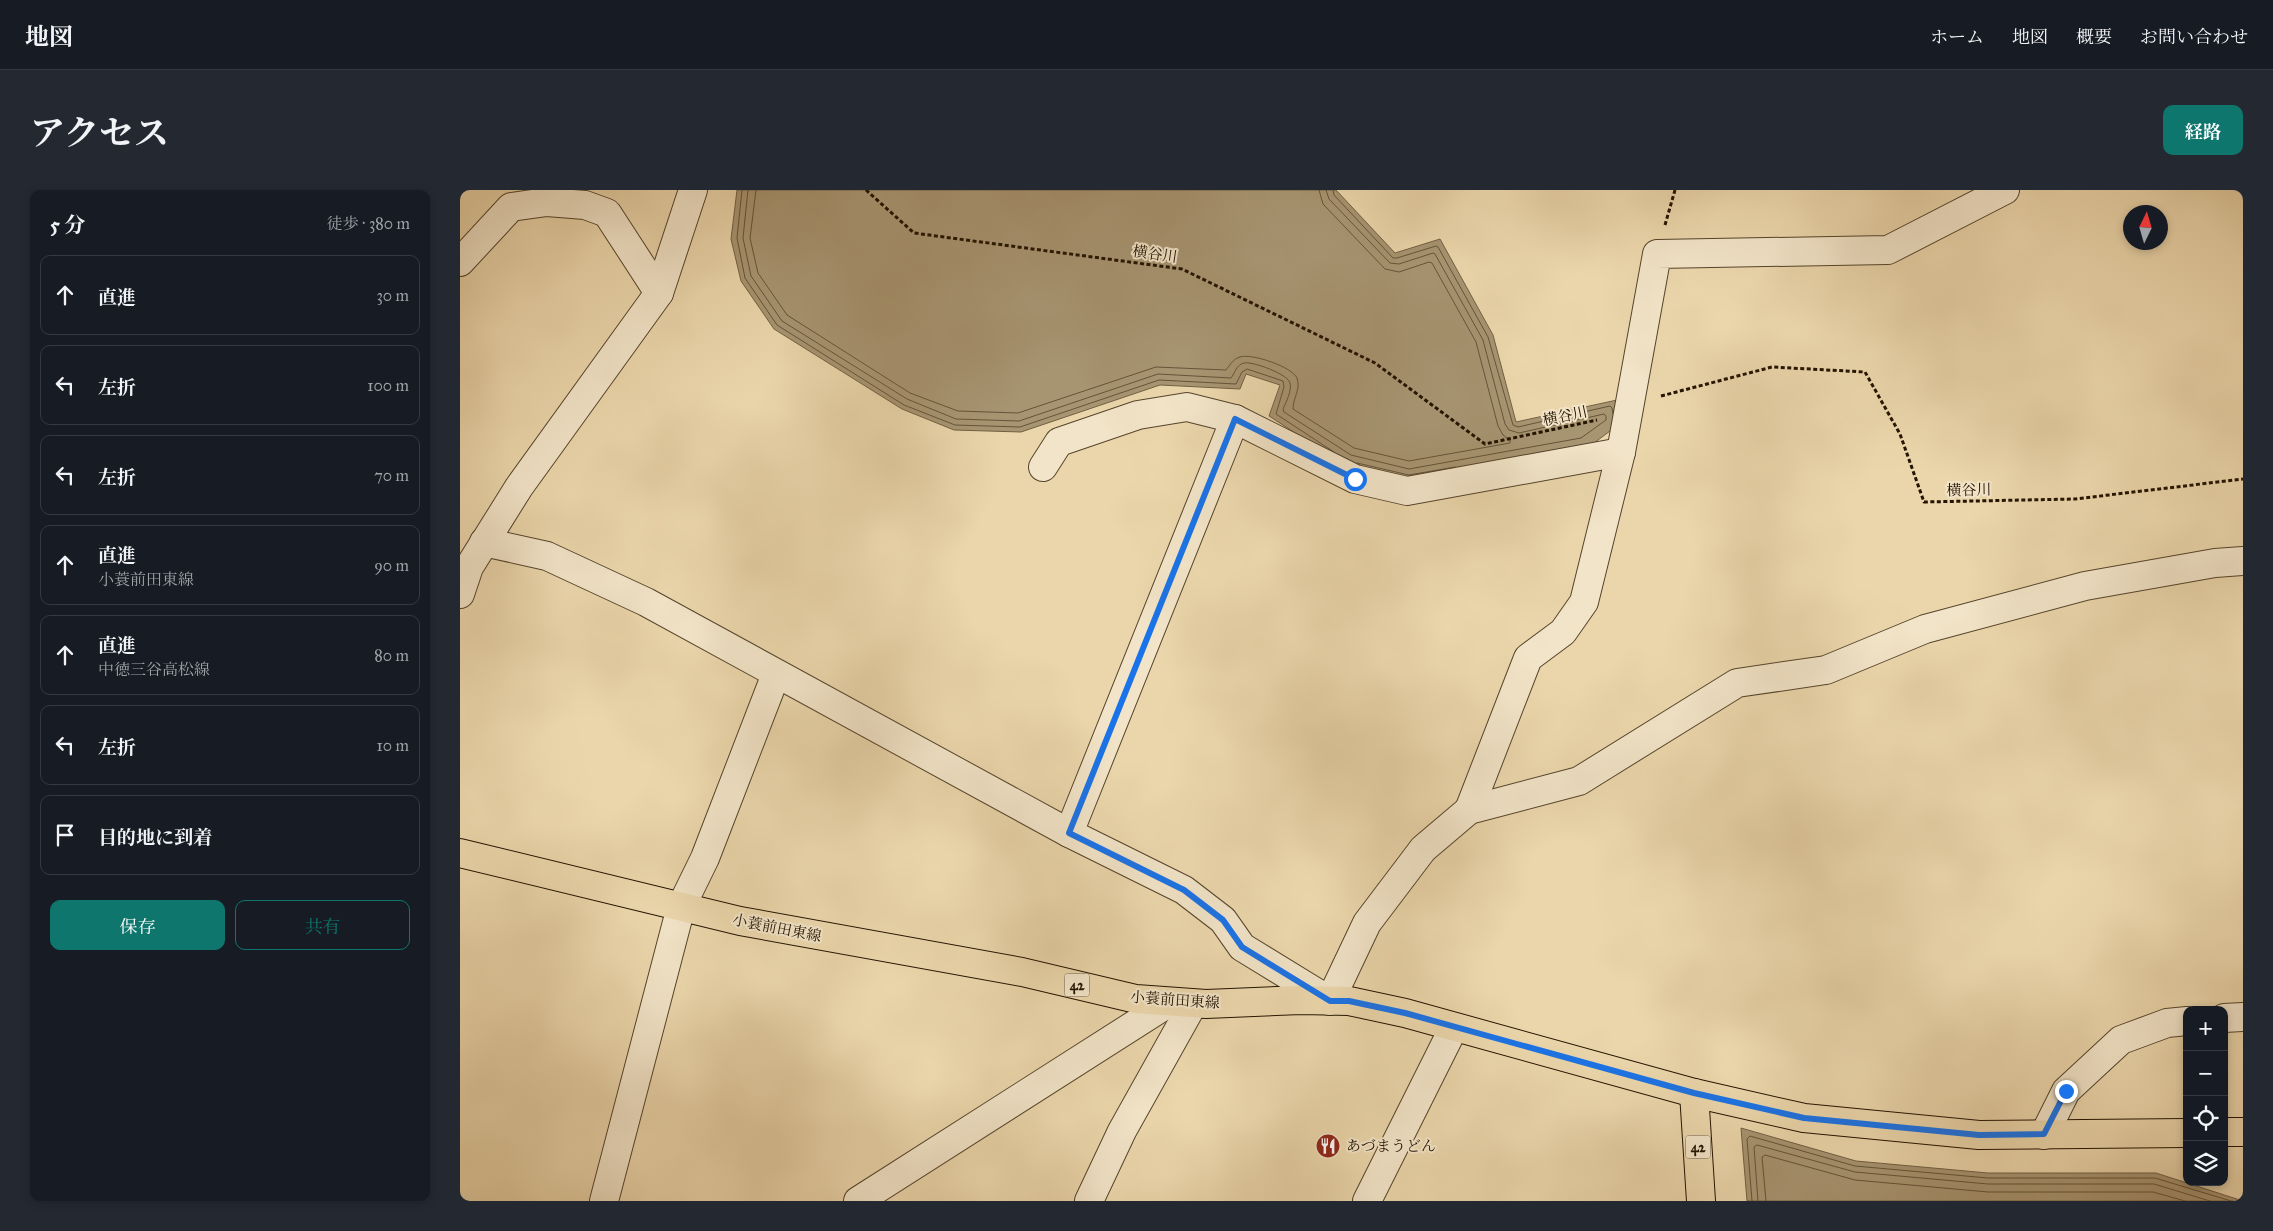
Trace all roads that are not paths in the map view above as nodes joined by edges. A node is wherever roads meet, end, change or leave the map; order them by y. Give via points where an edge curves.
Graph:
1 (693, 190) edge
2 (2005, 190) edge
3 (460, 262) edge
4 (659, 293) junction
5 (1235, 419) junction
6 (1621, 452) junction
7 (1043, 467) dead end
8 (484, 542) junction
9 (2243, 561) edge
10 (460, 594) edge
11 (776, 674) junction
12 (1469, 810) junction
13 (1069, 833) junction
14 (460, 853) edge
15 (681, 907) junction
16 (1330, 1001) junction
17 (1182, 1003) junction
18 (2243, 1017) edge
19 (2228, 1018) edge
20 (2183, 1022) edge
21 (1454, 1027) junction
22 (1694, 1093) junction
23 (2228, 1132) edge
24 (2243, 1132) edge
25 (2183, 1133) edge
26 (2044, 1134) junction
27 (604, 1201) edge
28 (858, 1201) edge
29 (1089, 1201) edge
30 (1367, 1201) edge
31 (1701, 1201) edge

1 - 4 street
2 - 6 street via 1888,250 1657,254
3 - 4 street via 511,207 547,202 585,205 607,213
4 - 8 street via 519,487
5 - 6 street via 1355,479 1407,491
5 - 7 street via 1187,407 1138,414 1059,442
5 - 13 street
6 - 12 street via 1584,602 1563,632 1528,658
8 - 10 street via 469,567
8 - 11 street via 547,556 646,602
9 - 12 street via 2085,586 1925,630 1826,670 1737,683 1579,781
11 - 13 street
11 - 15 street via 705,858
12 - 16 street via 1423,849 1367,923
13 - 16 street via 1184,890 1223,920 1242,947
14 - 15 main road, 小蓑前田東線 / 42
15 - 17 main road, 小蓑前田東線 / 42 via 740,922 1022,972 1136,999
15 - 27 street
16 - 17 main road, 小蓑前田東線 / 42
16 - 21 main road, 小蓑前田東線 / 42 via 1349,1001
17 - 28 street
17 - 29 street
18 - 19 street
20 - 26 street via 2121,1040 2066,1091
21 - 22 main road, 小蓑前田東線 / 42
21 - 30 street
22 - 26 main road, 小蓑前田東線 via 1804,1118 1979,1135
22 - 31 main road, 42
23 - 24 main road
25 - 26 main road, 小蓑前田東線

